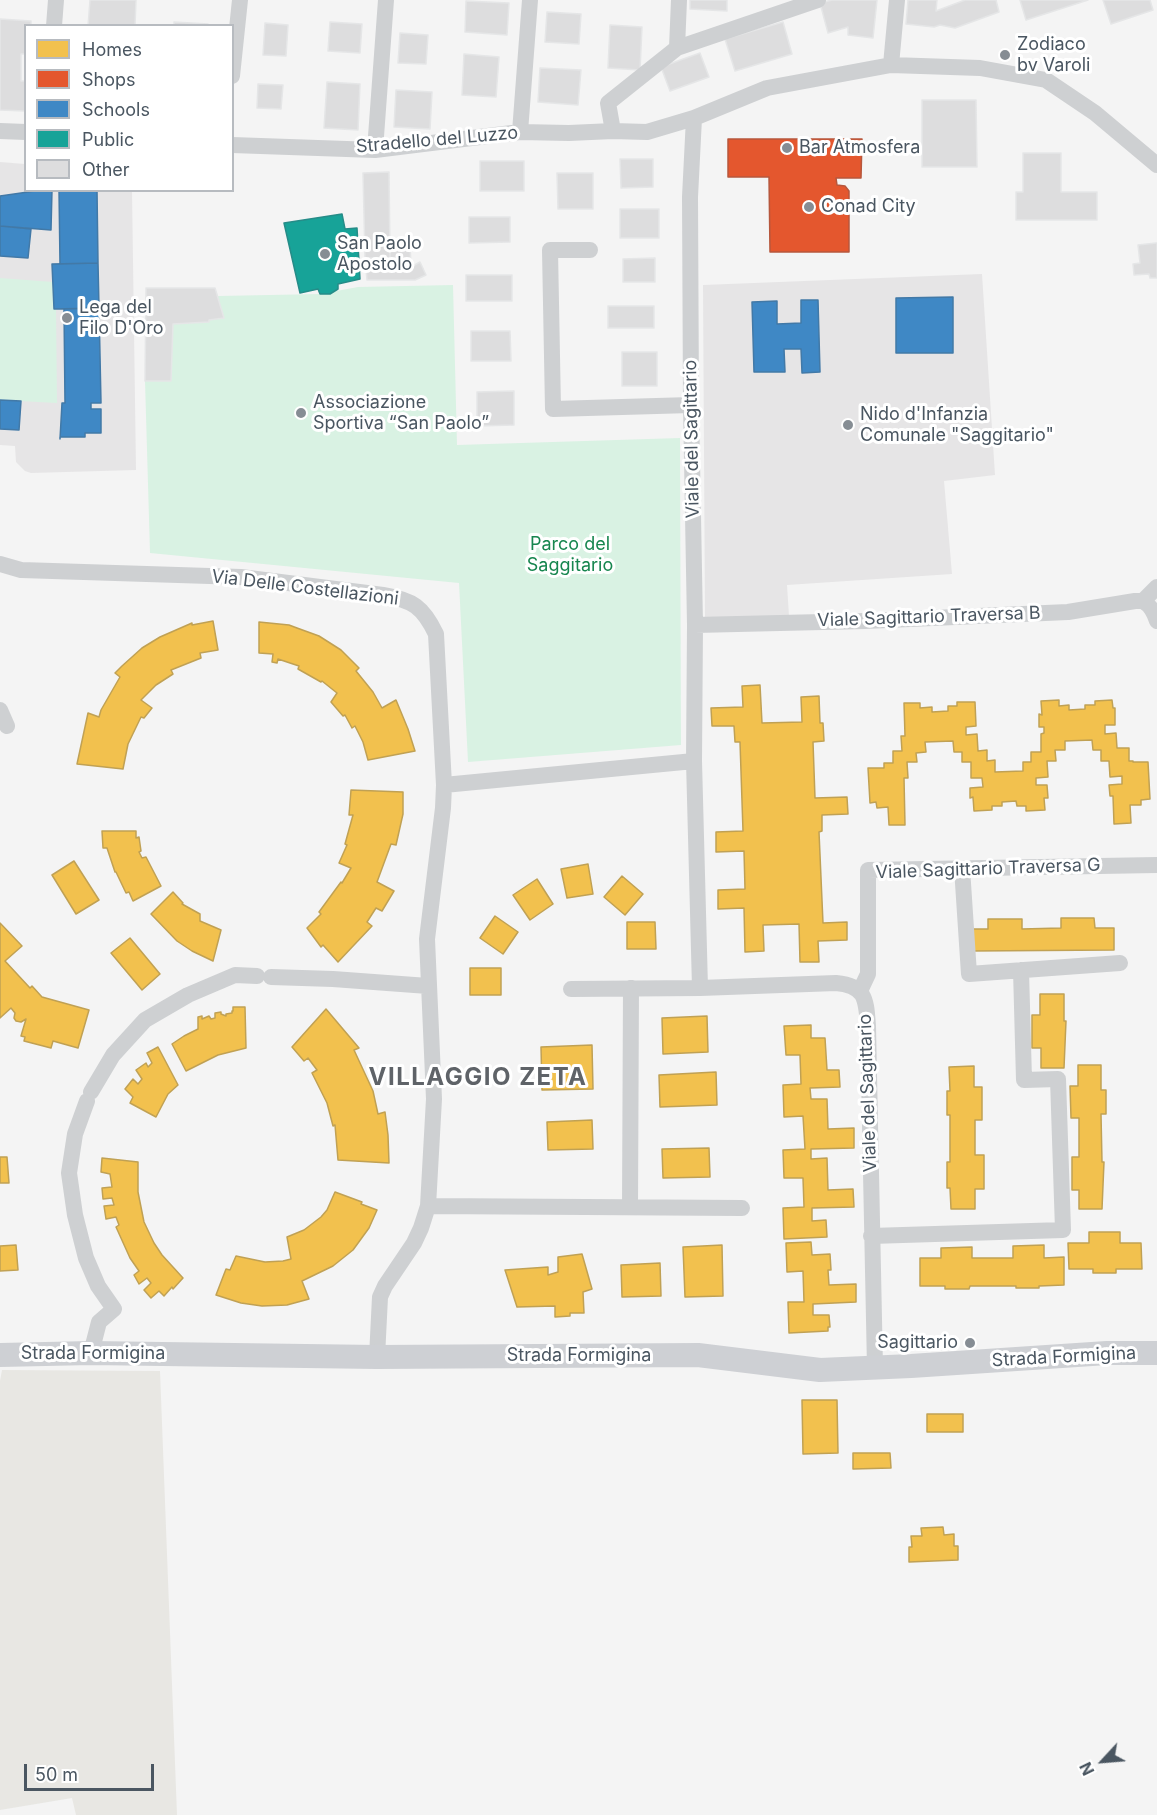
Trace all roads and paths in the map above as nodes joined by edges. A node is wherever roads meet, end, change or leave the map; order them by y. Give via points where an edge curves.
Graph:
1 (56, 0) edge
2 (240, 0) edge
3 (386, 0) edge
4 (530, 0) edge
5 (679, 0) edge
6 (818, 0) edge
7 (897, 0) edge
8 (54, 24) edge
9 (677, 48) junction
10 (234, 57) edge
11 (891, 65) junction
12 (694, 118) junction
13 (0, 131) edge
14 (613, 131) junction
15 (24, 132) edge
16 (520, 132) junction
17 (234, 145) edge
18 (375, 150) junction
19 (1157, 165) edge
20 (590, 250) dead end
21 (691, 405) junction
22 (0, 554) edge
23 (0, 564) edge
24 (21, 570) junction
25 (1157, 587) edge
26 (1143, 601) junction
27 (1157, 621) edge
28 (694, 625) junction
29 (0, 710) edge
30 (7, 726) dead end
31 (694, 761) junction
32 (444, 785) junction
33 (1157, 865) edge
34 (962, 868) junction
35 (1120, 963) dead end
36 (1021, 970) junction
37 (428, 986) junction
38 (631, 988) junction
39 (700, 988) junction
40 (571, 989) dead end
41 (860, 991) junction
42 (428, 1206) junction
43 (630, 1207) junction
44 (742, 1208) dead end
45 (871, 1236) junction
46 (91, 1353) junction
47 (1157, 1353) edge
48 (0, 1355) edge
49 (377, 1357) junction
50 (875, 1368) junction

1 - 8 street
2 - 10 street
3 - 18 street
4 - 16 street
5 - 9 street
6 - 9 street
7 - 11 street
9 - 14 street via 608,103
11 - 12 street, Stradello del Luzzo via 767,88
11 - 19 street, Stradello del Luzzo via 980,68 1046,80 1095,113
12 - 14 street, Stradello del Luzzo via 646,132
12 - 21 street, Viale del Sagittario via 690,197
13 - 15 street
14 - 16 street, Stradello del Luzzo
16 - 18 street, Stradello del Luzzo
17 - 18 street, Stradello del Luzzo
20 - 21 street via 550,250 553,409
21 - 28 street, Viale del Sagittario
22 - 24 street
23 - 24 street, Via Delle Costellazioni
24 - 32 street, Via Delle Costellazioni via 241,577 383,595 415,604 428,617 436,634
25 - 26 street
26 - 27 street via 1149,604
26 - 28 street, Viale Sagittario Traversa B via 1068,612
28 - 31 street, Viale del Sagittario
29 - 30 street
31 - 32 street
31 - 39 street, Viale del Sagittario
32 - 37 street, Via Delle Costellazioni via 427,939
33 - 34 street, Viale Sagittario Traversa G
34 - 36 street via 969,974
34 - 41 street, Viale Sagittario Traversa G via 868,870 868,974
35 - 36 street
36 - 45 street via 1024,1080 1058,1079 1063,1230
37 - 42 street, Via Delle Costellazioni via 434,1100
37 - 46 street via 235,975 188,995 145,1020 112,1055 89,1097 75,1134 69,1173 86,1258 114,1309 99,1322
38 - 39 street
38 - 40 street
38 - 43 street
39 - 41 street, Viale del Sagittario via 836,983
41 - 45 street, Viale del Sagittario via 868,1026
42 - 43 street
42 - 49 street, Via Delle Costellazioni via 414,1243 380,1297
43 - 44 street
45 - 50 street, Viale del Sagittario
46 - 48 street, Strada Formigina
46 - 49 street, Strada Formigina
47 - 50 street, Strada Formigina
49 - 50 street, Strada Formigina via 698,1355 820,1370

